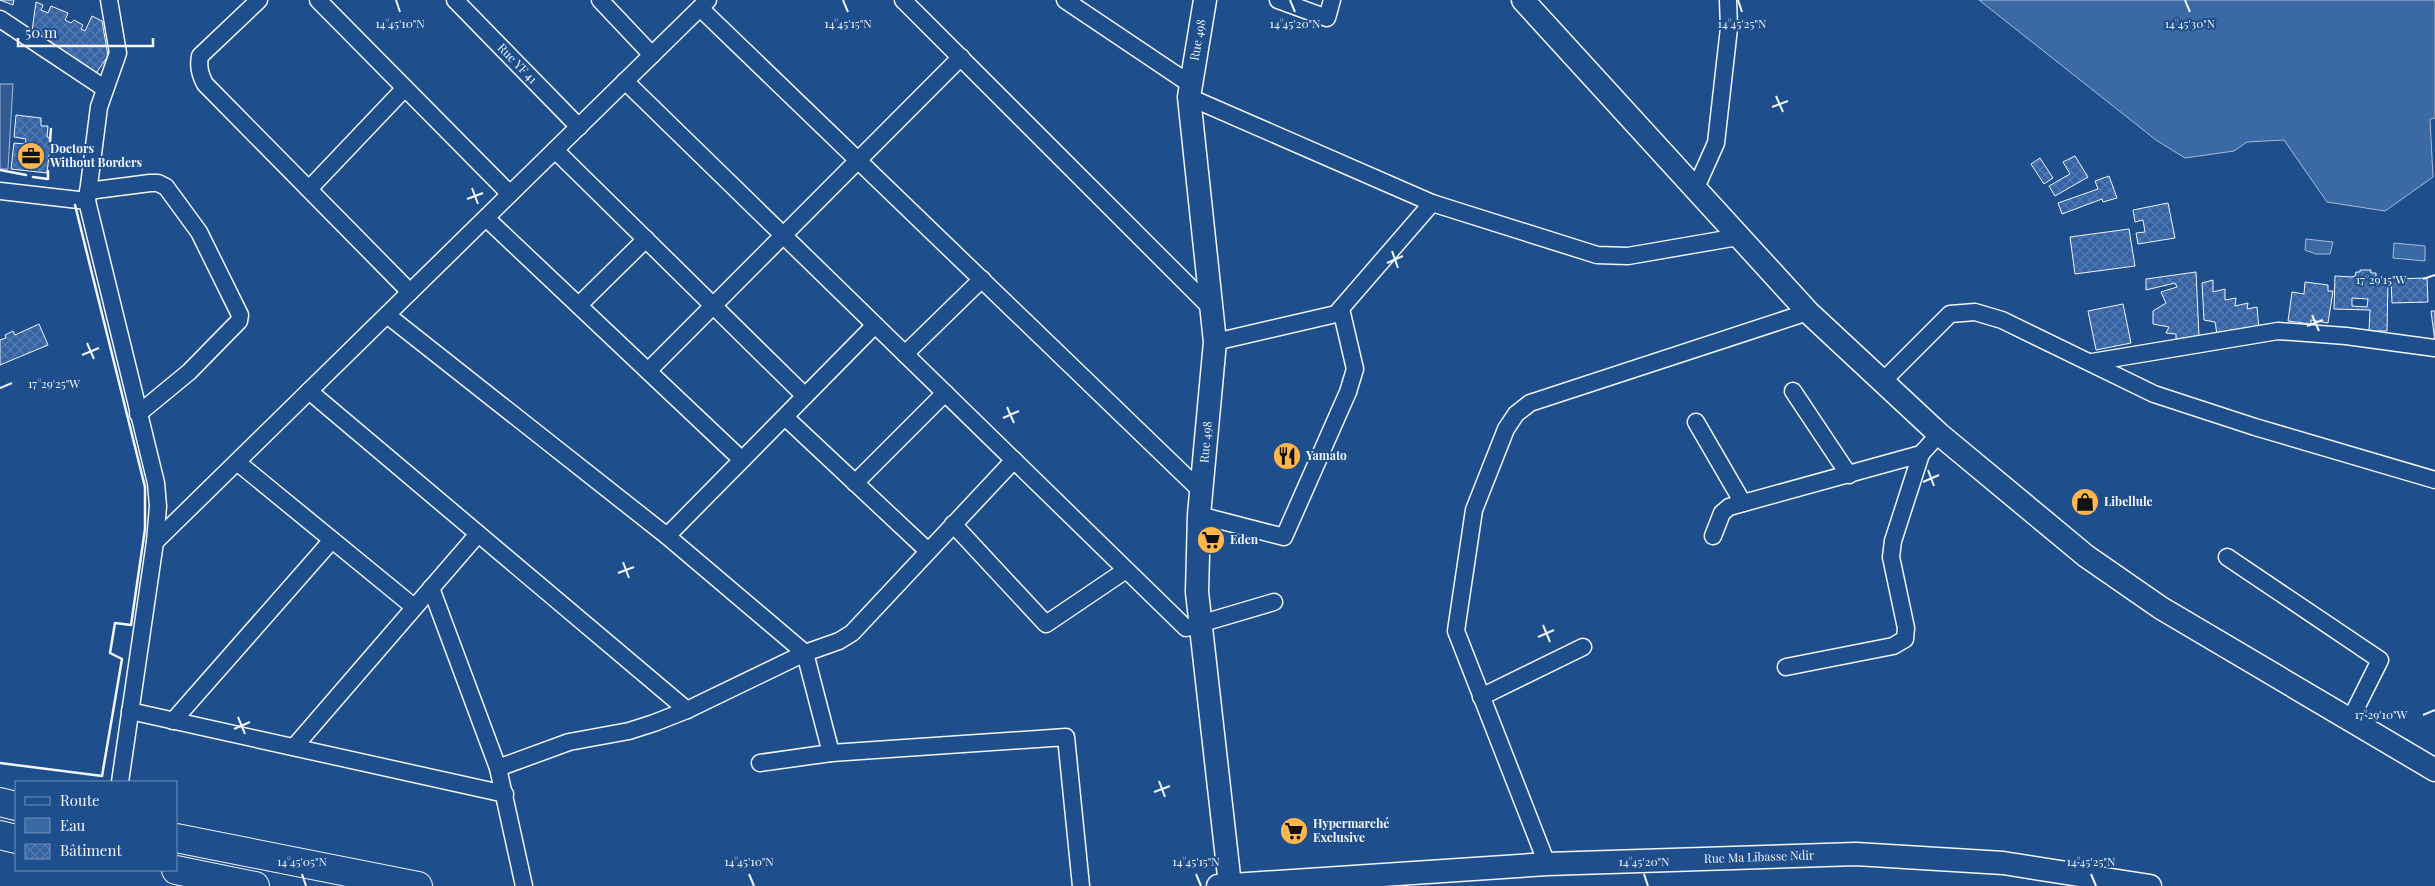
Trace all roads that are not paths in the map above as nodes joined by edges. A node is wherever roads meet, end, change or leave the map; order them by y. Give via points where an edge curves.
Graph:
1 (109, 0) edge
2 (258, 0) edge
3 (318, 0) edge
4 (455, 0) edge
5 (600, 0) edge
6 (903, 0) edge
7 (1065, 0) edge
8 (1205, 0) edge
9 (1278, 0) edge
10 (1332, 0) edge
11 (1523, 0) edge
12 (1728, 0) edge
13 (704, 4) edge
14 (0, 19) edge
15 (652, 55) junction
16 (961, 57) junction
17 (625, 81) junction
18 (104, 88) junction
19 (405, 88) junction
20 (1190, 91) junction
21 (579, 127) junction
22 (556, 150) junction
23 (858, 160) junction
24 (309, 189) junction
25 (1695, 190) junction
26 (0, 191) edge
27 (510, 194) junction
28 (87, 196) junction
29 (1432, 203) junction
30 (486, 218) junction
31 (783, 235) junction
32 (1738, 237) junction
33 (646, 239) junction
34 (982, 279) junction
35 (410, 292) junction
36 (579, 305) junction
37 (713, 305) junction
38 (1212, 309) junction
39 (1342, 309) junction
40 (1808, 312) junction
41 (387, 315) junction
42 (875, 325) junction
43 (1215, 342) junction
44 (2435, 348) edge
45 (905, 354) junction
46 (2092, 362) junction
47 (648, 371) junction
48 (1882, 383) junction
49 (309, 391) junction
50 (1794, 391) dead end
51 (945, 393) junction
52 (806, 396) junction
53 (138, 414) junction
54 (785, 417) junction
55 (1696, 422) dead end
56 (1939, 434) junction
57 (1921, 454) junction
58 (742, 460) junction
59 (1014, 460) junction
60 (237, 462) junction
61 (1849, 475) junction
62 (2435, 480) edge
63 (855, 484) junction
64 (1201, 491) junction
65 (1743, 503) junction
66 (1199, 515) junction
67 (953, 524) junction
68 (478, 534) junction
69 (667, 536) junction
70 (1713, 536) dead end
71 (332, 540) junction
72 (155, 542) junction
73 (928, 551) junction
74 (2227, 557) dead end
75 (1126, 570) junction
76 (431, 588) junction
77 (1274, 602) dead end
78 (414, 608) junction
79 (1199, 623) junction
80 (1583, 647) dead end
81 (805, 653) junction
82 (1786, 667) dead end
83 (1481, 697) junction
84 (687, 710) junction
85 (130, 711) junction
86 (2350, 720) junction
87 (173, 721) junction
88 (294, 747) junction
89 (831, 753) junction
90 (760, 762) dead end
91 (498, 768) junction
92 (2435, 770) edge
93 (120, 781) edge
94 (505, 794) junction
95 (0, 802) edge
96 (15, 806) edge
97 (0, 836) edge
98 (178, 838) edge
99 (15, 839) edge
100 (1547, 864) junction
101 (178, 870) edge
102 (255, 886) edge
103 (418, 886) edge
104 (524, 886) edge
105 (1081, 886) edge
106 (1224, 886) edge
107 (2150, 886) edge

1 - 18 street via 118,53
2 - 24 street via 200,56 200,74 206,84
3 - 19 street
4 - 21 street, Rue YF 41
5 - 15 street
6 - 16 street
7 - 20 street
8 - 20 street, Rue 498
9 - 10 street via 1327,18
11 - 25 street
12 - 25 street via 1729,28 1716,143
13 - 15 street
13 - 23 street
14 - 18 street
15 - 17 street
16 - 23 street
16 - 38 street
17 - 21 street
17 - 31 street
18 - 28 street
19 - 24 street
19 - 27 street
20 - 29 street
20 - 38 street, Rue 498
21 - 22 street
22 - 27 street
22 - 33 street
23 - 31 street
23 - 34 street
24 - 35 street
25 - 32 street
26 - 28 street
27 - 30 street
28 - 53 street
28 - 53 street via 150,183 166,187 199,232 240,315 239,321 189,372
29 - 32 street via 1597,255 1628,256
29 - 39 street
30 - 35 street
30 - 36 street
31 - 37 street
31 - 42 street
32 - 40 street
33 - 36 street
33 - 37 street
34 - 45 street
34 - 64 street
35 - 41 street
36 - 47 street
37 - 47 street
37 - 52 street
38 - 43 street, Rue 498
39 - 43 street via 1336,314
39 - 66 street via 1355,369 1348,392 1284,537
40 - 48 street
40 - 83 street via 1530,403 1516,414 1506,430 1474,510 1456,622 1458,640
41 - 49 street
41 - 69 street
42 - 45 street
42 - 52 street
43 - 64 street, Rue 498
44 - 46 street via 2278,331
45 - 51 street
46 - 48 street via 2002,320 1975,312 1950,314
46 - 62 street via 2154,394
47 - 58 street
48 - 56 street
49 - 60 street
49 - 68 street
50 - 61 street
51 - 59 street
51 - 63 street
52 - 54 street
53 - 72 street via 156,483
54 - 58 street
54 - 63 street
55 - 65 street
56 - 57 street
56 - 86 street via 2093,562 2161,608
57 - 61 street
57 - 82 street via 1893,541 1891,557 1906,628 1905,639 1893,646
58 - 69 street
59 - 67 street
59 - 75 street
60 - 71 street
60 - 72 street
61 - 65 street
63 - 73 street
64 - 66 street, Rue 498
65 - 70 street via 1722,513
66 - 79 street, Rue 498
67 - 73 street
67 - 75 street via 1046,624
68 - 76 street
68 - 84 street
69 - 81 street
71 - 78 street
71 - 87 street
72 - 85 street
73 - 81 street via 852,633
74 - 86 street via 2380,660
75 - 79 street via 1186,628
76 - 78 street
76 - 91 street
77 - 79 street
78 - 88 street
79 - 106 street, Rue 498
80 - 83 street
81 - 84 street
81 - 89 street
83 - 100 street
84 - 91 street via 629,731 569,742
85 - 87 street
85 - 93 street
86 - 92 street
87 - 88 street
88 - 94 street
89 - 90 street
89 - 105 street via 1066,737
91 - 94 street
94 - 104 street
95 - 96 highway
97 - 99 highway
98 - 103 highway
100 - 106 street, Rue Ma Libasse Ndir
100 - 107 street, Rue Ma Libasse Ndir via 1803,855 1906,856 2004,863
101 - 102 highway

